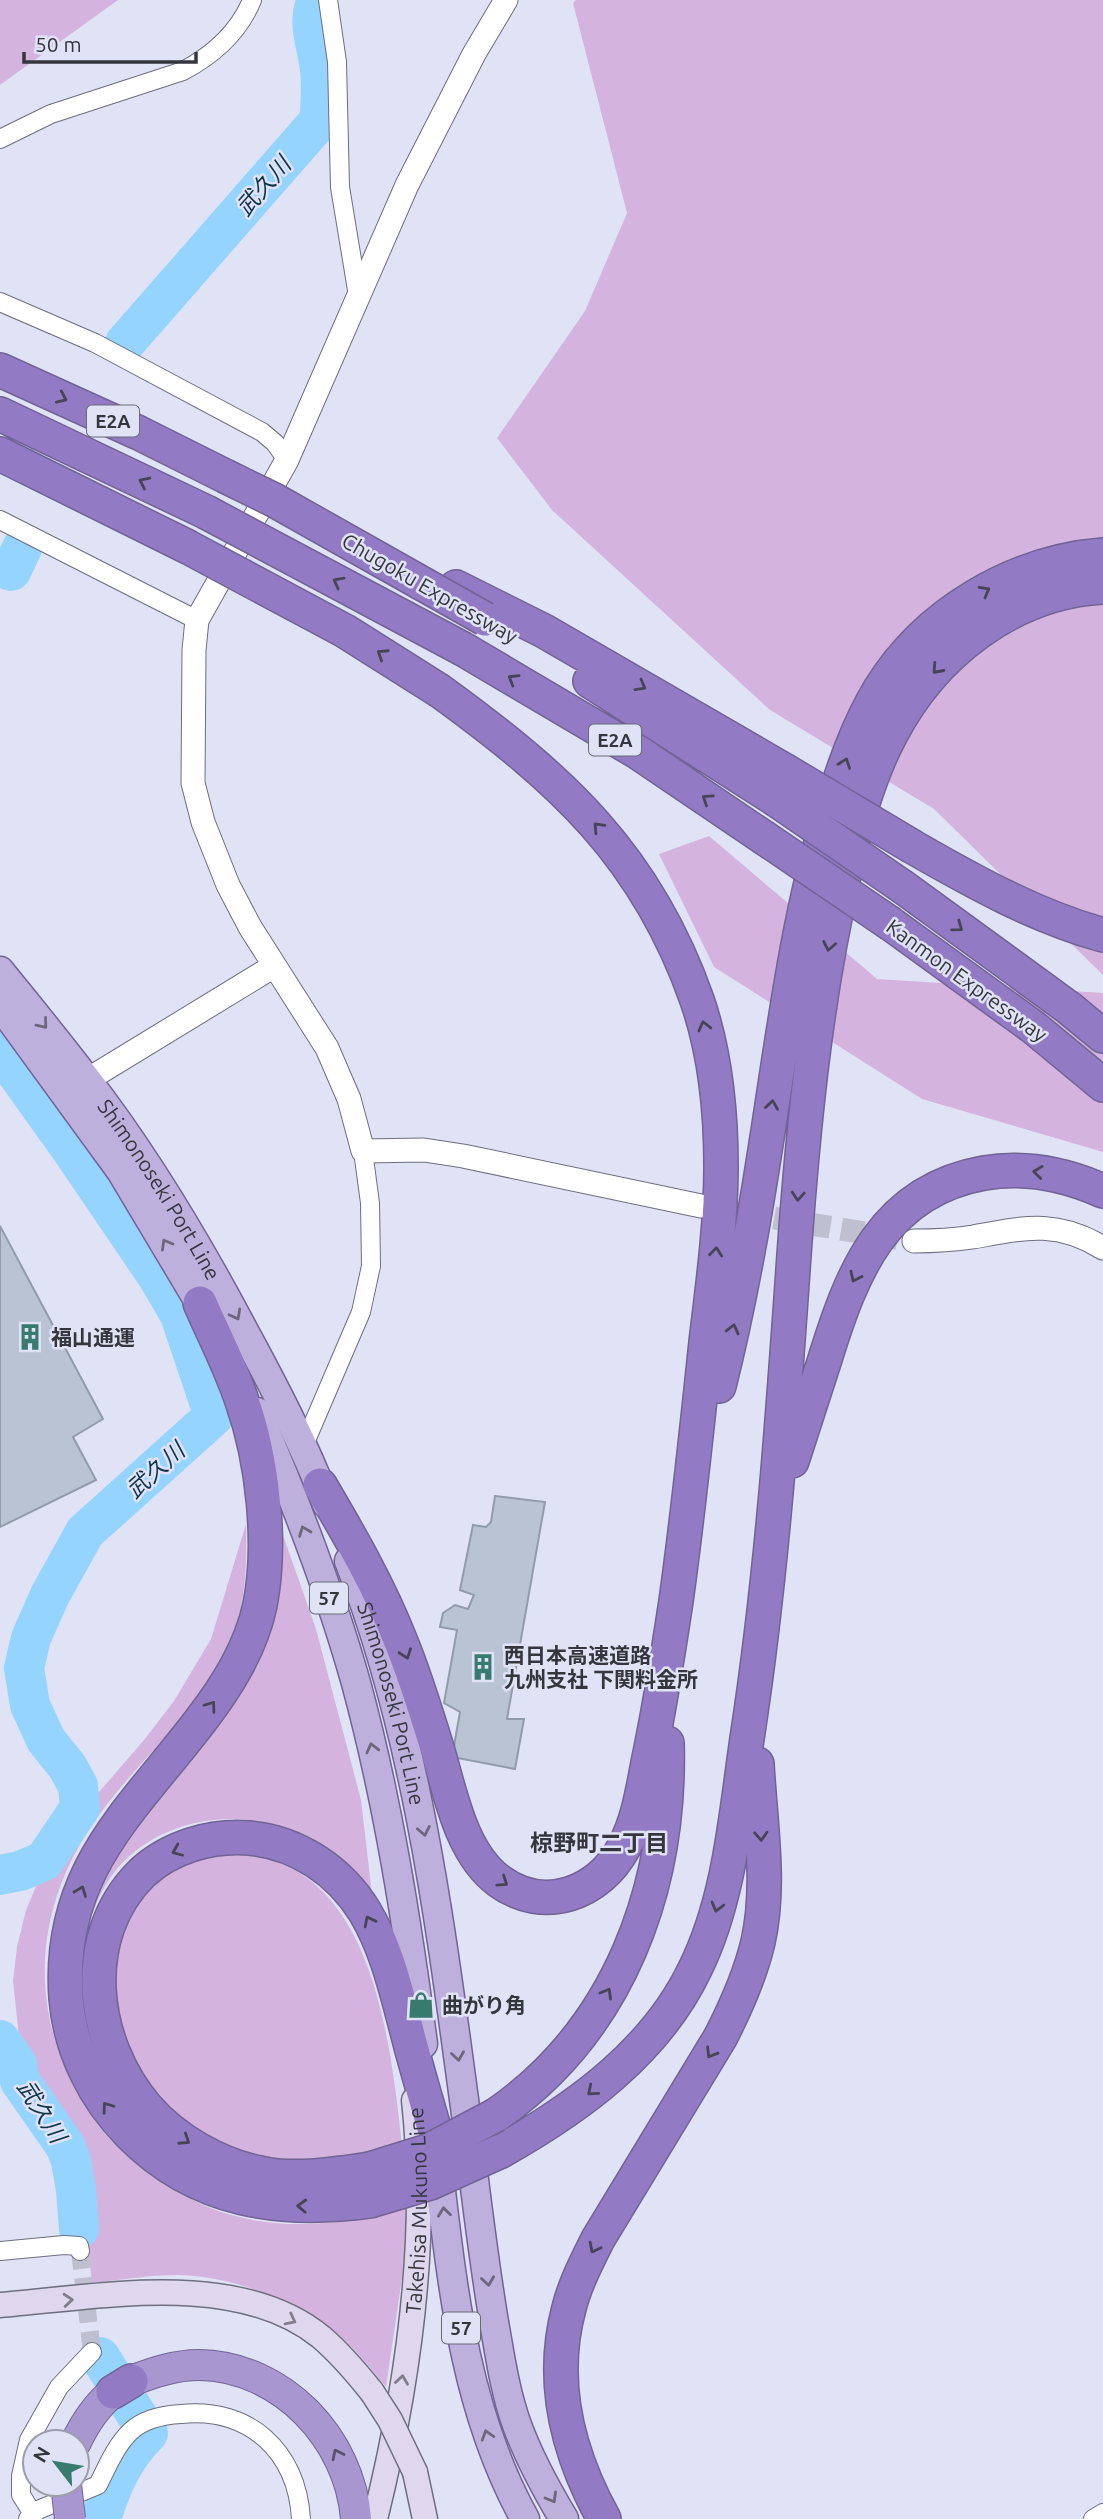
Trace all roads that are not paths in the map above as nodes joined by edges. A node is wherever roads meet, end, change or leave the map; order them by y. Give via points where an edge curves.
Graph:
1 (252, 0) edge
2 (506, 0) edge
3 (329, 6) edge
4 (0, 139) edge
5 (358, 296) junction
6 (0, 302) edge
7 (0, 370) edge
8 (0, 414) edge
9 (0, 454) edge
10 (287, 460) junction
11 (274, 500) junction
12 (0, 520) edge
13 (1103, 555) edge
14 (1103, 587) edge
15 (197, 620) junction
16 (780, 785) junction
17 (839, 843) joint
18 (827, 880) joint
19 (1103, 935) edge
20 (274, 966) junction
21 (0, 971) edge
22 (0, 1005) edge
23 (1103, 1036) edge
24 (1103, 1085) edge
25 (76, 1087) junction
26 (363, 1151) junction
27 (1103, 1191) edge
28 (701, 1206) tunnel mouth
29 (914, 1241) tunnel mouth
30 (1103, 1248) edge
31 (200, 1303) junction
32 (304, 1445) junction
33 (320, 1485) junction
34 (776, 1513) junction
35 (688, 1514) junction
36 (665, 1681) junction
37 (754, 1695) junction
38 (405, 1911) junction
39 (407, 2032) junction
40 (434, 2128) junction
41 (370, 2185) junction
42 (0, 2251) edge
43 (80, 2251) dead end
44 (0, 2305) edge
45 (92, 2352) dead end
46 (83, 2428) edge
47 (68, 2498) edge
48 (1103, 2514) edge
49 (30, 2516) edge
50 (70, 2519) edge
51 (302, 2519) edge
52 (356, 2519) edge
53 (375, 2519) edge
54 (425, 2519) edge
55 (525, 2519) edge
56 (564, 2519) edge
57 (604, 2519) edge
58 (1093, 2519) edge

1 - 4 street via 232,33 203,60 183,71 51,114
2 - 5 street via 407,185
3 - 5 street via 337,62 340,187
5 - 10 street
6 - 10 street via 95,343 262,432
7 -> 11 highway, Chugoku Expressway / E2A, bridge
18 -> 8 highway, Chugoku Expressway / E2A, bridge via 639,753 463,649 206,512
35 -> 9 highway, bridge via 721,1166 711,1054 699,1005 660,914 609,838 534,763 440,691 345,631 186,545
10 - 15 street
11 - 16 highway, Chugoku Expressway / E2A, bridge via 608,693
11 -> 16 highway via 544,631
12 - 15 street
35 -> 13 highway via 750,1251 802,925 821,842 861,725 903,658 957,608 1020,574
14 -> 34 highway via 1082,588 1025,605 965,641 912,700 872,776 831,931 810,1063
15 - 20 street via 192,686 196,801 228,885
16 - 17 highway, Chugoku Expressway / E2A, bridge
16 - 19 highway, bridge via 913,847 1030,909
17 -> 23 highway, Kanmon Expressway / E2A, bridge
18 - 24 highway, Kanmon Expressway / E2A, bridge via 1033,1027
20 - 25 street
20 - 26 street via 327,1048 349,1100
21 -> 25 main road, Shimonoseki Port Line / 57
22 - 25 main road, Shimonoseki Port Line / 57
31 -> 25 main road, Shimonoseki Port Line / 57
25 -> 32 main road, Shimonoseki Port Line / 57 via 141,1156 184,1223
26 - 28 street via 424,1150 463,1156
26 - 32 street via 371,1266 361,1312
27 -> 34 highway via 1055,1174 998,1171 944,1184 900,1212 882,1231 839,1312
29 - 30 street via 1037,1227 1067,1231
38 -> 31 main road, Shimonoseki Port Line / 57 via 375,1759 331,1602 245,1383
41 -> 31 highway via 307,2207 241,2199 174,2171 145,2150 99,2095 83,2067 69,2020 66,1945 83,1882 119,1823 226,1685 259,1608 266,1550 261,1486 243,1402
32 - 33 main road, Shimonoseki Port Line / 57
33 -> 36 highway via 359,1550 401,1643 472,1849 506,1885 532,1896 568,1895 599,1879 613,1864 634,1825
33 -> 56 main road, Shimonoseki Port Line / 57 via 385,1667 423,1825 505,2385 531,2459
34 - 37 highway
35 - 36 highway
41 -> 36 highway, bridge via 521,2098 569,2050 611,1987 642,1919 661,1847 667,1777
37 -> 41 highway, bridge via 726,1874 712,1927 676,2003 636,2052 546,2126 430,2183
37 -> 57 highway via 763,1874 758,1940 750,1971 720,2038 592,2250 569,2308 563,2340 560,2370 567,2430
38 - 39 main road, Takehisa Mukuno Line
38 - 40 main road, Shimonoseki Port Line / 57
39 - 40 highway
39 -> 41 highway via 395,1982 364,1912 328,1870 286,1845 237,1837 212,1839 169,1853 135,1880 107,1926 98,1985 103,2019 112,2050 147,2108 171,2130 230,2165 262,2174 330,2175
53 -> 39 main road, Takehisa Mukuno Line via 400,2395 420,2217 418,2136
55 -> 40 main road, Shimonoseki Port Line / 57 via 490,2446 473,2388 450,2261
42 - 43 street via 64,2245 79,2246
44 -> 54 main road, bridge via 146,2293 223,2297 259,2305 319,2335 346,2359 390,2420 415,2472
45 - 49 street via 59,2387 29,2440 21,2495
52 -> 46 highway via 355,2498 331,2441 316,2421 283,2393 246,2373 199,2365 152,2373 102,2401
47 - 50 highway, bridge
48 - 58 street
49 - 51 street via 98,2485 114,2453 142,2424 168,2415 210,2413 229,2417 270,2441 289,2469

